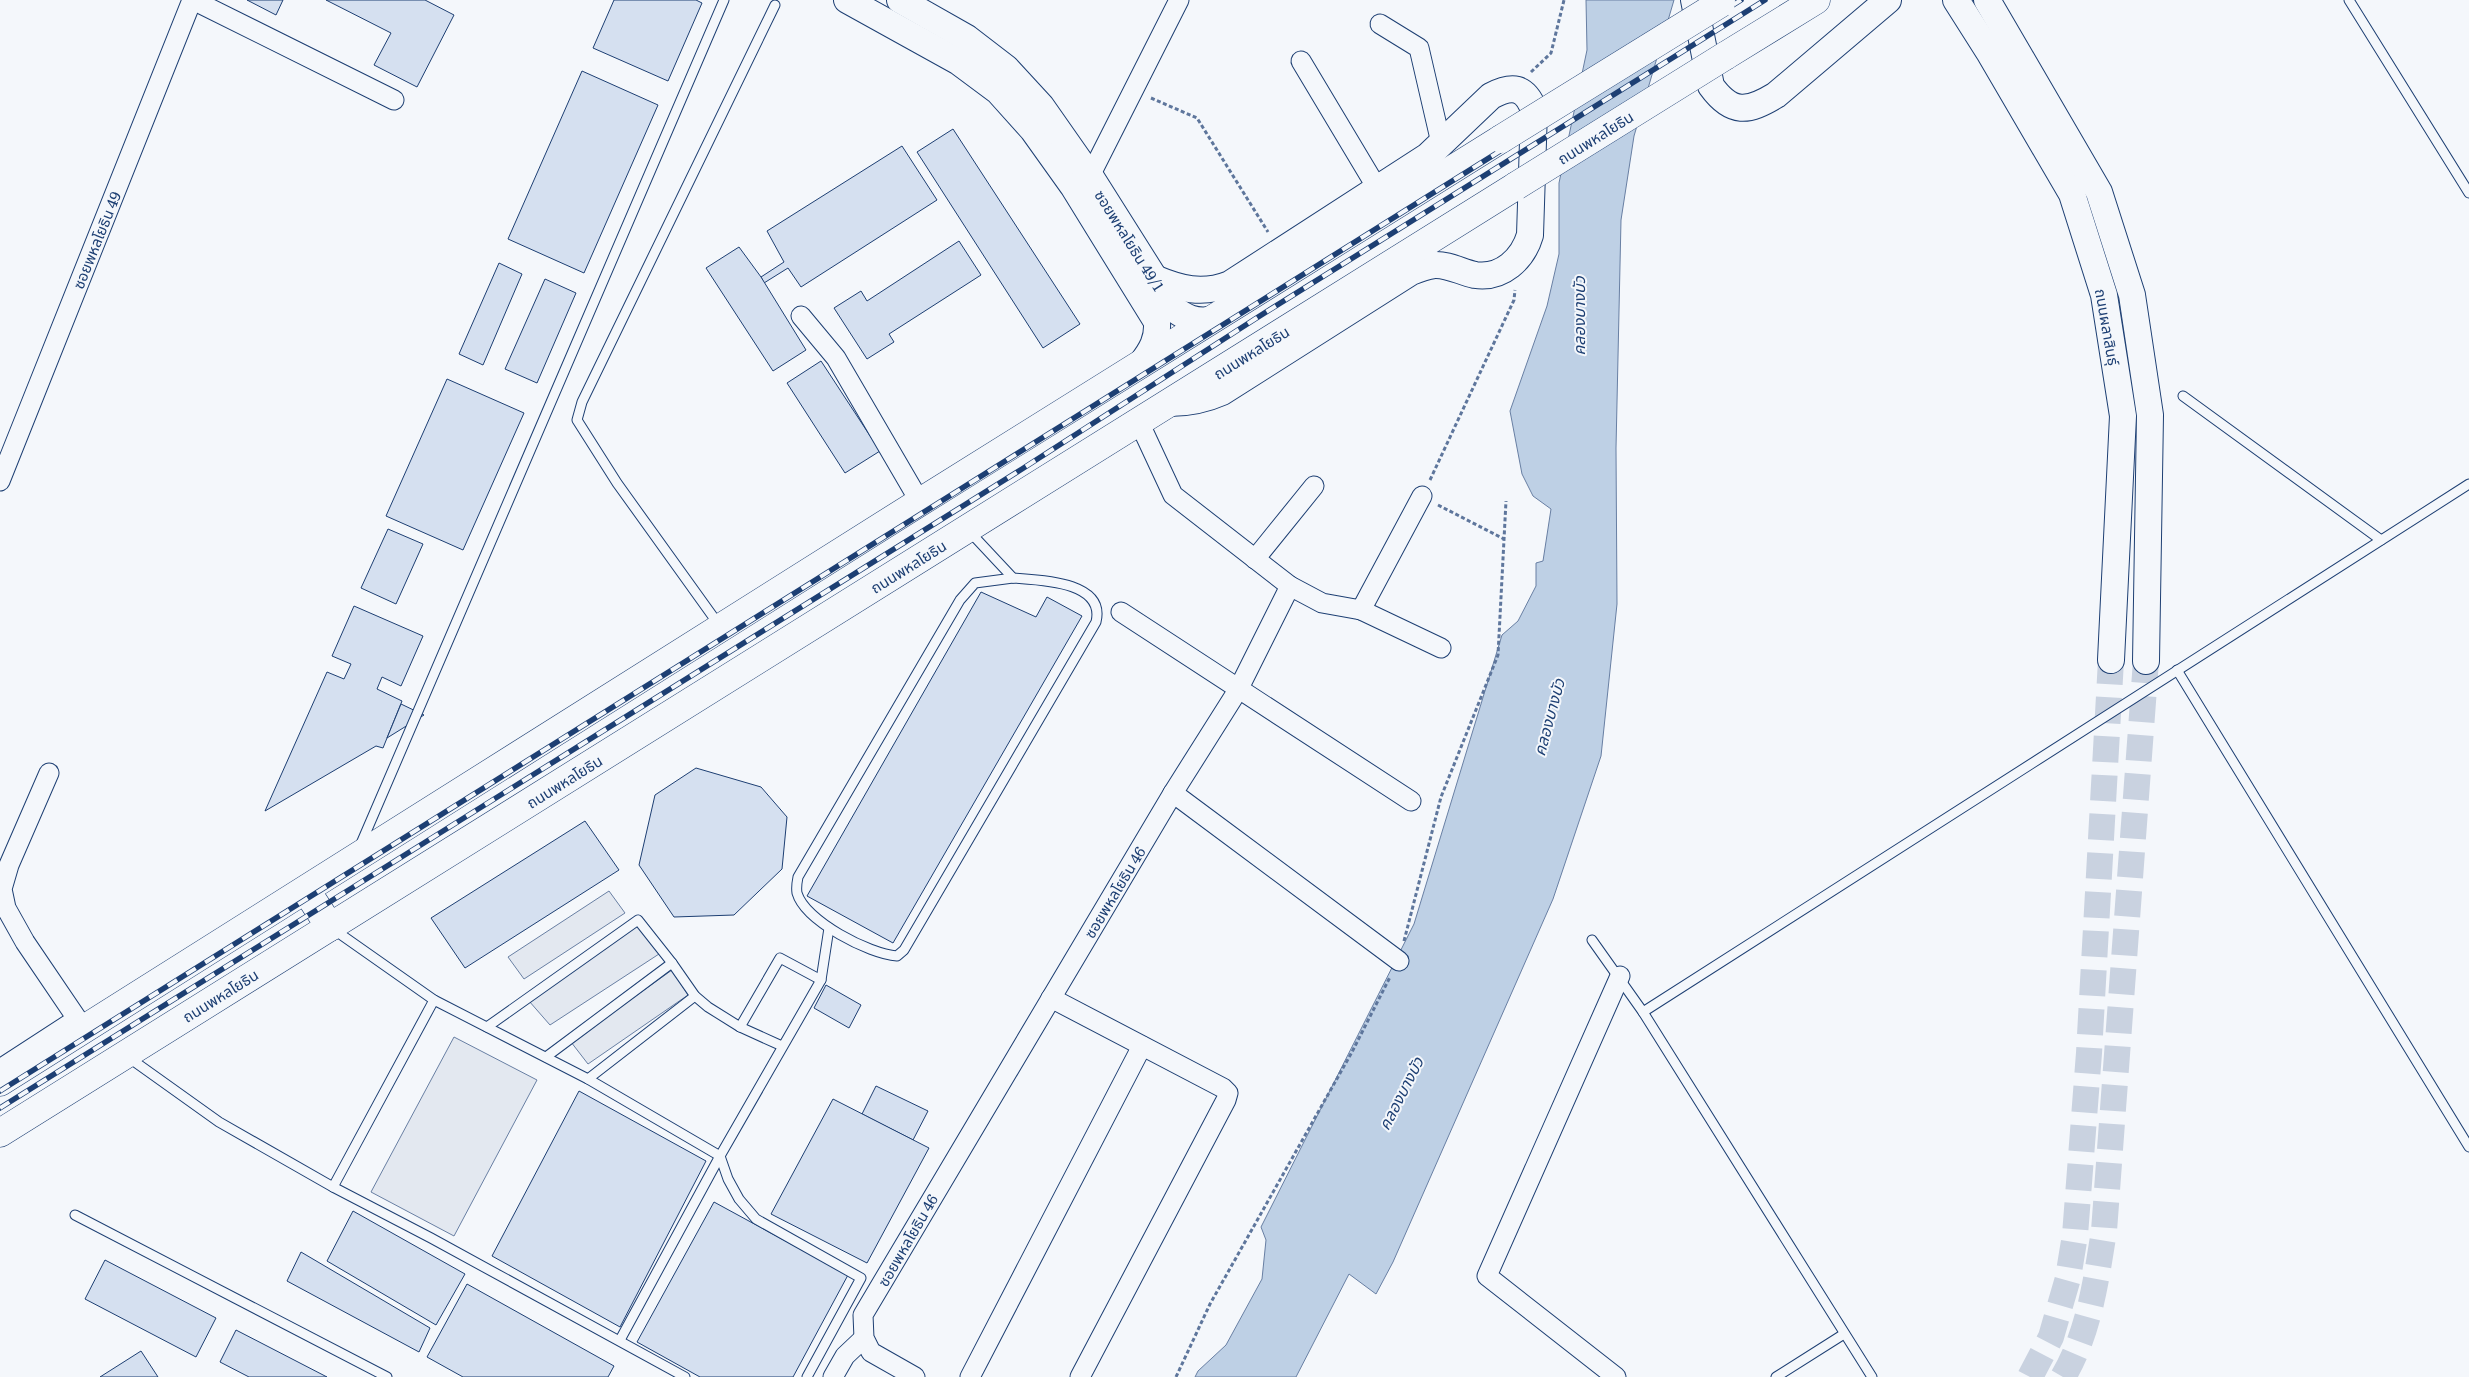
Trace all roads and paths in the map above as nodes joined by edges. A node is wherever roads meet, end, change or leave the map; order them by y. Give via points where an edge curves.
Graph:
1 (192, 0) edge
2 (724, 0) edge
3 (847, 0) edge
4 (900, 0) edge
5 (1179, 0) edge
6 (1564, 0) edge
7 (1694, 0) edge
8 (1816, 0) edge
9 (1888, 0) edge
10 (1987, 0) edge
11 (2349, 0) edge
12 (1955, 1) edge
13 (1723, 2) edge
14 (774, 5) dead end
15 (1380, 24) dead end
16 (2000, 47) junction
17 (1301, 62) dead end
18 (1514, 89) junction
19 (1132, 90) junction
20 (394, 100) dead end
21 (1442, 144) junction
22 (1062, 153) junction
23 (1082, 181) junction
24 (1377, 188) junction
25 (2469, 193) edge
26 (1280, 251) junction
27 (1519, 259) junction
28 (1154, 278) junction
29 (801, 316) dead end
30 (1210, 320) junction
31 (1141, 364) junction
32 (2183, 396) dead end
33 (1170, 403) junction
34 (1139, 422) junction
35 (0, 481) edge
36 (2469, 484) edge
37 (1314, 486) dead end
38 (1422, 496) junction
39 (920, 502) junction
40 (967, 529) junction
41 (1504, 539) dead end
42 (2381, 540) junction
43 (1255, 559) junction
44 (1013, 578) junction
45 (1290, 586) junction
46 (1361, 610) junction
47 (1121, 612) dead end
48 (721, 628) junction
49 (1442, 648) dead end
50 (2111, 660) tunnel mouth
51 (2146, 661) tunnel mouth
52 (2178, 670) junction
53 (1238, 690) junction
54 (49, 772) dead end
55 (1173, 793) junction
56 (1411, 801) dead end
57 (354, 860) junction
58 (306, 890) junction
59 (330, 927) junction
60 (829, 928) junction
61 (1592, 940) dead end
62 (1399, 961) dead end
63 (672, 963) junction
64 (1620, 976) junction
65 (821, 980) junction
66 (695, 996) junction
67 (1051, 998) junction
68 (434, 1000) junction
69 (1643, 1012) junction
70 (79, 1022) junction
71 (488, 1027) junction
72 (740, 1027) junction
73 (782, 1046) junction
74 (1142, 1046) junction
75 (124, 1054) junction
76 (546, 1057) junction
77 (0, 1063) edge
78 (588, 1079) junction
79 (0, 1082) edge
80 (0, 1133) edge
81 (2469, 1147) edge
82 (720, 1156) junction
83 (333, 1187) junction
84 (75, 1215) dead end
85 (1844, 1334) junction
86 (864, 1338) junction
87 (620, 1340) junction
88 (387, 1377) edge
89 (685, 1377) edge
90 (807, 1377) edge
91 (834, 1377) edge
92 (915, 1377) edge
93 (970, 1377) edge
94 (1080, 1377) edge
95 (1616, 1377) edge
96 (1776, 1377) edge
97 (1872, 1377) edge

1 - 20 street
1 - 35 street, ซอยพหลโยธิน 49
2 - 57 lane
3 - 22 main road via 959,62 998,91 1032,130
4 - 22 main road via 967,38 1006,68 1041,106
5 - 19 street, ซอยพหลโยธิน 49/1
6 - 18 path via 1551,53
7 - 9 main road via 1711,86 1719,97 1733,106 1747,109 1776,95
8 - 33 main road, ถนนพหลโยธิน, bridge
10 - 16 main road, ถนนผลาสินธุ์
11 - 25 lane
12 - 16 main road, ถนนผลาสินธุ์
13 - 30 main road, bridge
14 - 48 lane via 582,402 577,420 617,483
15 - 21 street via 1419,48
16 - 50 main road, ถนนผลาสินธุ์ via 2072,194 2104,295 2123,416
16 - 51 main road, ถนนผลาสินธุ์ via 2099,192 2132,295 2150,415
17 - 24 street
18 - 21 main road via 1504,89 1491,96
18 - 27 main road via 1525,92 1534,110 1530,235
19 - 23 street, ซอยพหลโยธิน 49/1
19 - 26 path via 1197,118
21 - 24 main road
22 - 23 main road
23 - 28 main road, ซอยพหลโยธิน 49/1
23 - 31 main road, ซอยพหลโยธิน 49/1 via 1157,322 1154,345
24 - 26 main road
26 - 28 main road via 1230,284 1214,290 1182,288
27 - 33 main road via 1486,276 1447,266 1411,272 1222,392 1205,400
27 - 38 path via 1514,300
28 - 30 main road, ซอยพหลโยธิน 49/1 via 1174,309 1198,321
29 - 39 street via 836,358
30 - 31 main road
31 - 39 main road
32 - 42 lane
33 - 34 main road, ถนนพหลโยธิน
34 - 40 main road, ถนนพหลโยธิน
34 - 43 street via 1173,495
36 - 42 lane
37 - 43 street
38 - 41 path
38 - 46 street
39 - 48 main road
40 - 44 lane
40 - 59 main road, ถนนพหลโยธิน
42 - 52 lane
43 - 45 street
44 - 60 lane via 975,583 960,600 800,870 797,884 801,901
44 - 60 lane via 1054,580 1080,591 1094,601 1099,612 1096,622 904,950 897,956 888,956
45 - 46 street via 1322,603
45 - 53 street, ซอยพหลโยธิน 46
46 - 49 street
47 - 53 street
48 - 57 main road
52 - 69 lane
52 - 81 lane
53 - 55 street, ซอยพหลโยธิน 46
53 - 56 street
54 - 70 street via 2,889 6,908
55 - 62 street
55 - 67 street, ซอยพหลโยธิน 46
57 - 58 main road
58 - 59 main road
58 - 70 main road
59 - 68 lane
59 - 75 main road, ถนนพหลโยธิน
60 - 65 lane
61 - 64 lane
63 - 66 lane
63 - 71 lane via 638,920
63 - 76 lane
64 - 69 lane
64 - 95 street via 1487,1276
65 - 72 lane via 778,958
65 - 73 lane
66 - 72 lane
66 - 78 lane
67 - 74 street
67 - 86 street, ซอยพหลโยธิน 46 via 863,1315
68 - 71 lane
68 - 83 lane
69 - 85 lane
70 - 77 lane
70 - 79 main road
71 - 76 lane
72 - 73 lane
73 - 82 lane
74 - 93 street
74 - 94 street via 1228,1093
75 - 80 main road, ถนนพหลโยธิน
75 - 83 lane via 219,1122
76 - 78 lane
78 - 82 lane
82 - 87 lane
82 - 90 lane via 739,1199 756,1219 860,1278
83 - 87 lane
84 - 88 lane
85 - 96 lane
85 - 97 lane
86 - 91 street via 845,1356
86 - 92 street via 871,1352
87 - 89 lane

